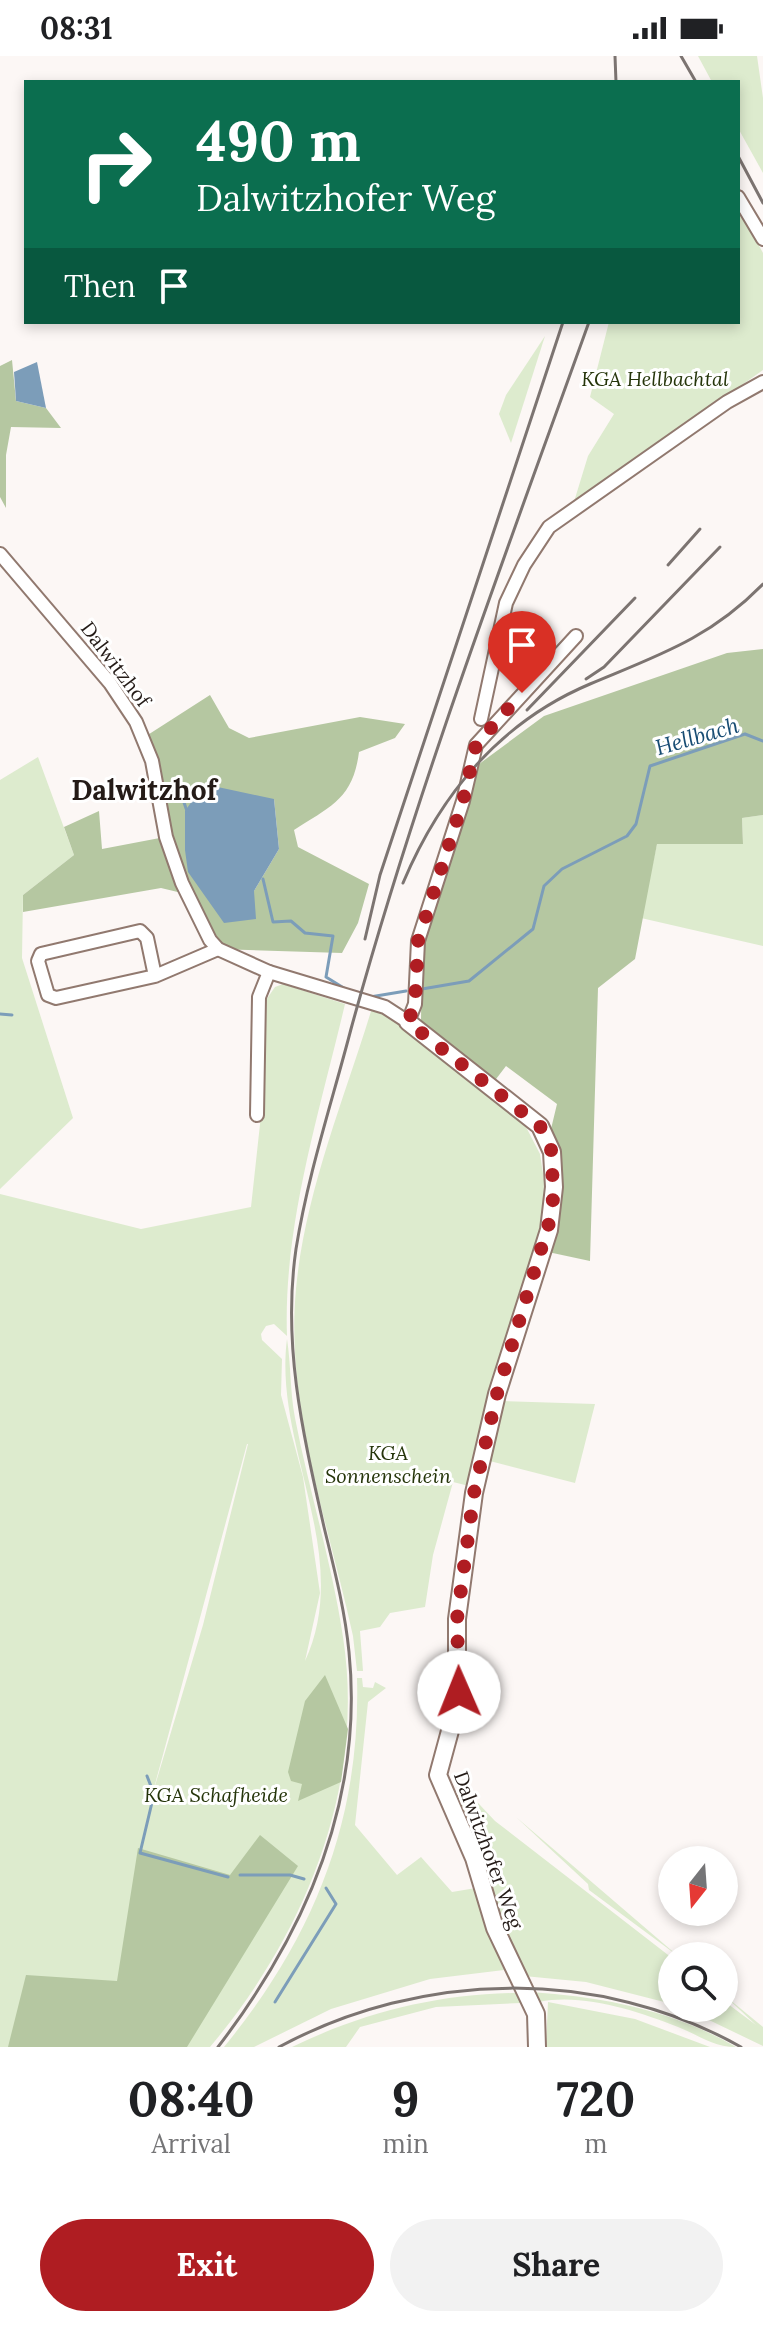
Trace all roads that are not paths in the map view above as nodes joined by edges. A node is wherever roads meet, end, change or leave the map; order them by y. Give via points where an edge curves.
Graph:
1 (740, 200) edge
2 (763, 239) edge
3 (763, 382) edge
4 (0, 554) edge
5 (576, 636) dead end
6 (481, 719) dead end
7 (218, 949) junction
8 (269, 972) junction
9 (155, 976) junction
10 (408, 1022) junction
11 (257, 1115) dead end
12 (537, 2047) edge

1 - 2 street
3 - 6 street via 549,527 506,603
4 - 7 street, Dalwitzhof via 110,683 136,722 152,761 166,837 182,883
5 - 10 street via 476,745 418,941 415,1004
7 - 8 street
7 - 9 street
8 - 10 street, Dalwitzhofer Weg via 372,1003
8 - 11 street via 259,997
9 - 9 street via 147,938 140,931 41,954 38,961 48,995 56,998
10 - 12 street, Dalwitzhofer Weg via 540,1126 552,1152 549,1230 497,1394 474,1493 457,1619 457,1705 438,1775 474,1858 495,1928 536,2014

